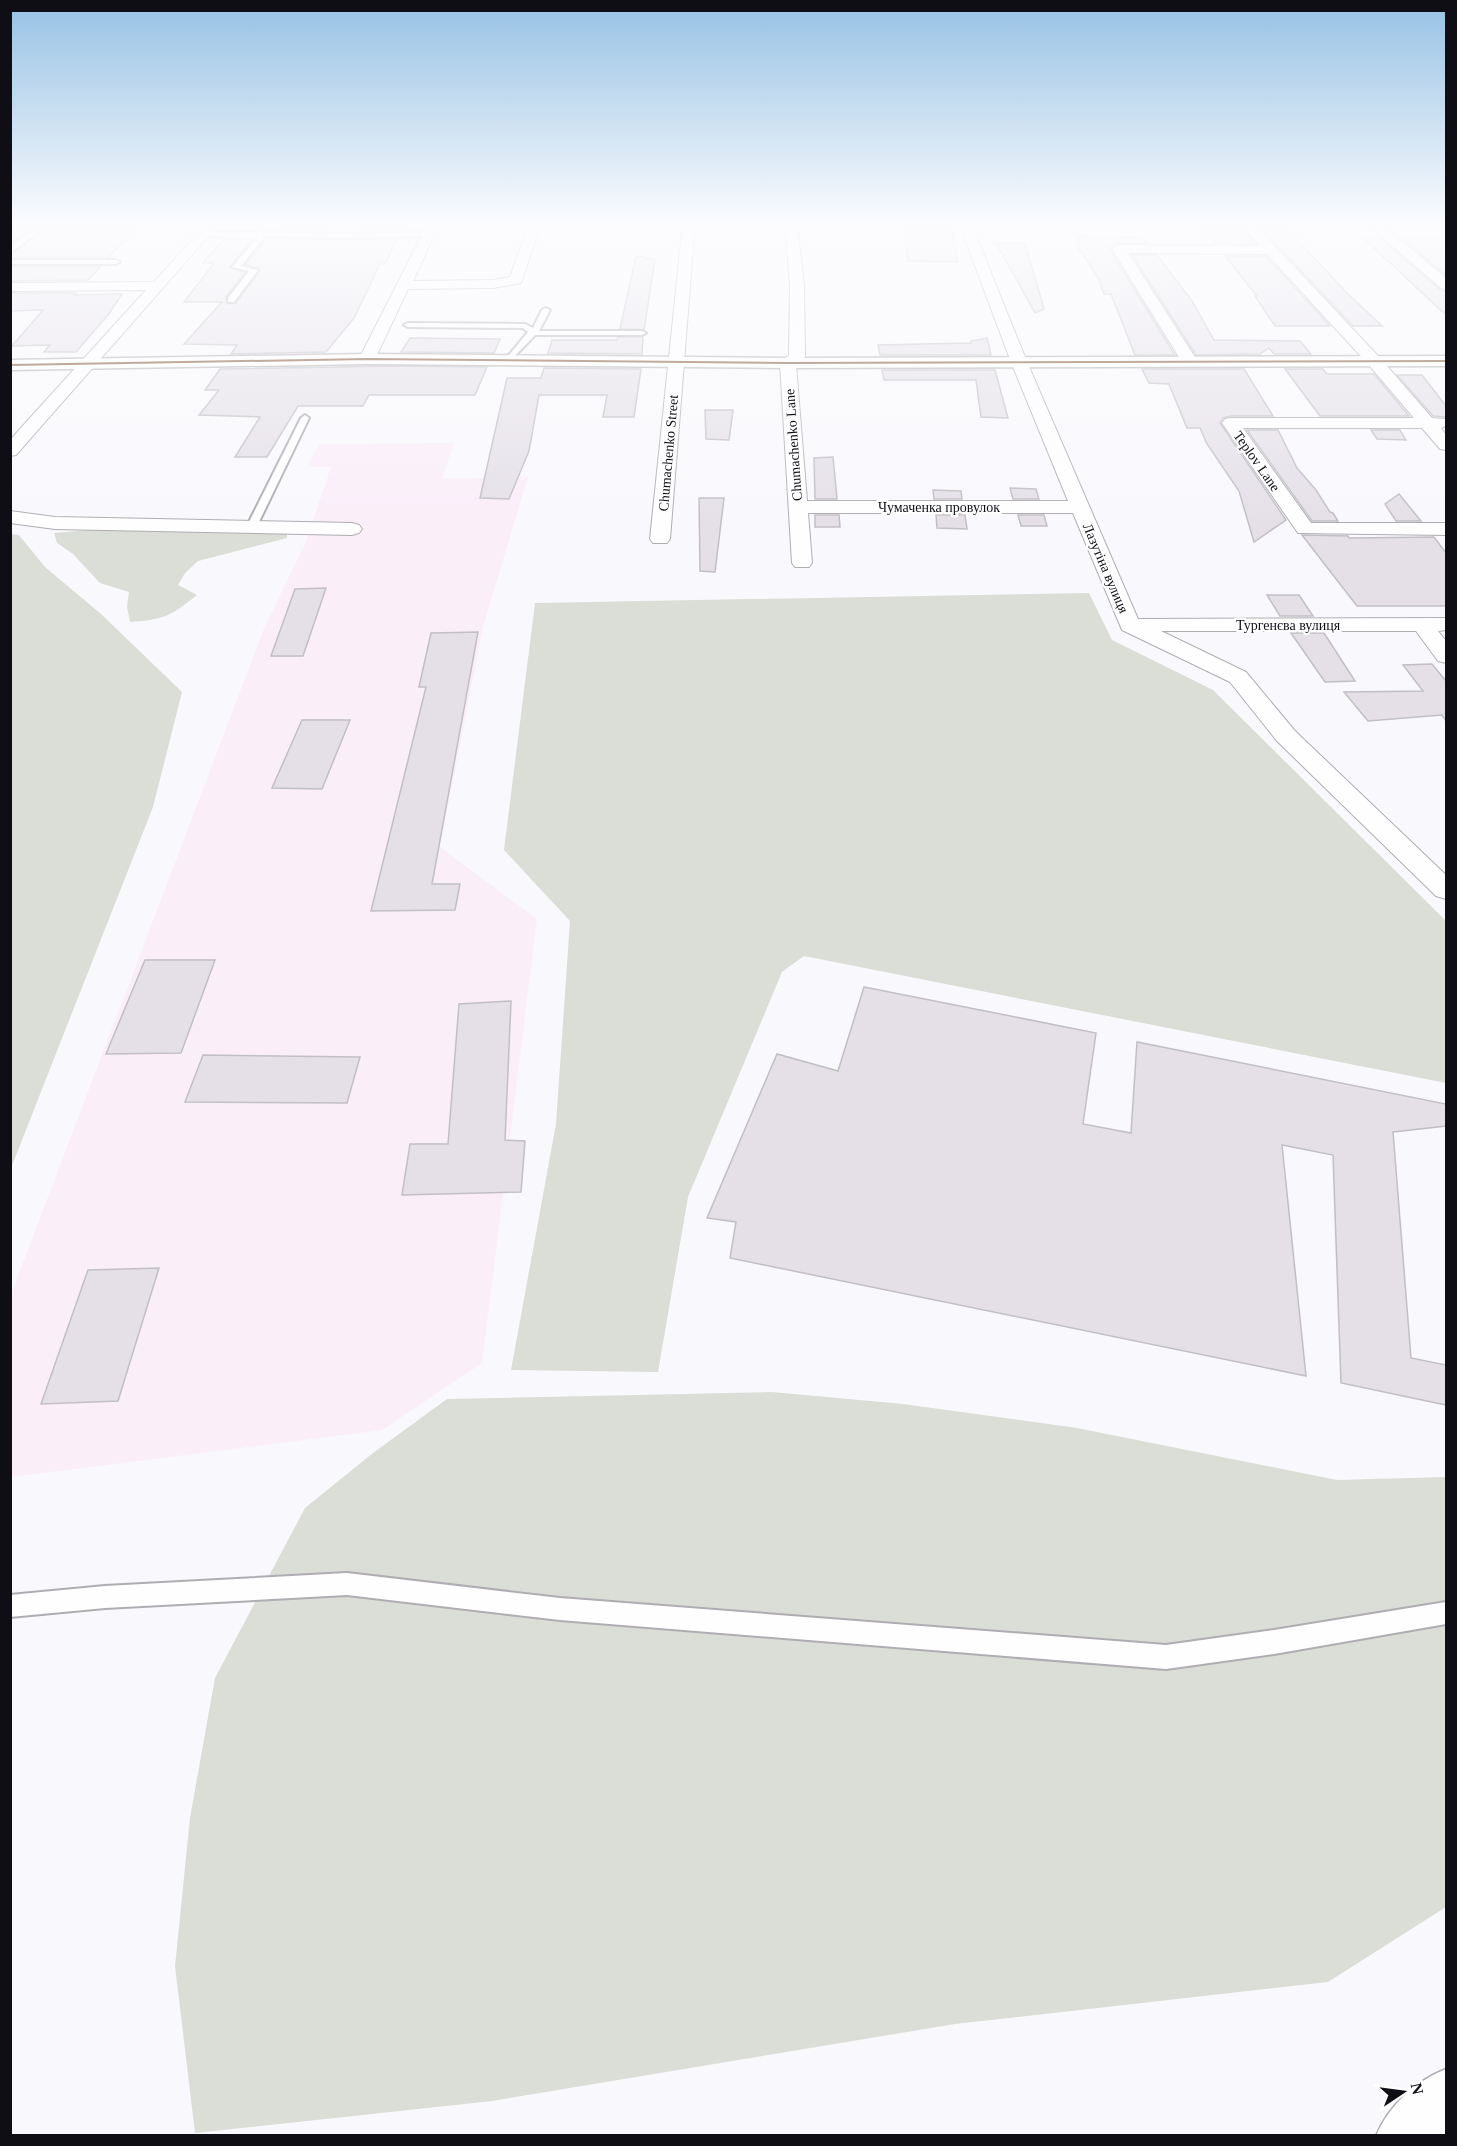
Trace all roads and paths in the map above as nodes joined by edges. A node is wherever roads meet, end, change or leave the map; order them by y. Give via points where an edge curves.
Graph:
1 (124, 323) edge
2 (385, 323) edge
3 (539, 323) edge
4 (680, 323) edge
5 (797, 323) edge
6 (1004, 323) edge
7 (1166, 323) edge
8 (1339, 323) edge
9 (408, 325) dead end
10 (534, 333) junction
11 (642, 333) dead end
12 (367, 359) junction
13 (508, 361) junction
14 (1374, 361) junction
15 (1446, 361) edge
16 (676, 362) junction
17 (1019, 362) junction
18 (1190, 362) junction
19 (89, 363) junction
20 (788, 363) junction
21 (10, 365) edge
22 (305, 418) dead end
23 (1427, 423) junction
24 (1446, 423) edge
25 (1446, 445) edge
26 (10, 451) edge
27 (798, 507) junction
28 (1080, 507) junction
29 (10, 518) edge
30 (252, 526) junction
31 (352, 529) dead end
32 (1446, 529) edge
33 (660, 538) dead end
34 (802, 563) dead end
35 (1130, 624) junction
36 (1446, 624) edge
37 (1423, 625) junction
38 (1446, 656) edge
39 (1446, 890) edge
40 (10, 1606) edge
41 (1446, 1612) edge
42 (1446, 2097) edge
43 (1405, 2136) edge

1 - 19 street
2 - 12 street
3 - 10 lane
4 - 16 street, Chumachenko Street
5 - 20 street, Chumachenko Lane via 797,357
6 - 17 street, Лазутіна вулиця
7 - 18 street
8 - 14 street
9 - 10 lane via 525,326
10 - 11 lane
10 - 13 lane
12 - 13 street
12 - 19 street
13 - 16 street
14 - 15 street
14 - 18 street
14 - 23 street
16 - 20 street
16 - 33 street, Chumachenko Street
17 - 18 street
17 - 20 street
17 - 28 street, Лазутіна вулиця
19 - 21 street
19 - 26 street
20 - 27 street, Chumachenko Lane
22 - 30 lane
23 - 24 street, Teplov Lane
23 - 25 street
23 - 32 street, Teplov Lane via 1231,423 1305,529
27 - 28 street, Чумаченка провулок
27 - 34 street, Chumachenko Lane
28 - 35 street, Лазутіна вулиця
29 - 30 street via 55,523
30 - 31 street
35 - 37 street, Тургенєва вулиця
35 - 39 street, Лазутіна вулиця via 1239,676 1286,736
36 - 37 street, Тургенєва вулиця
37 - 38 street
40 - 41 lane via 346,1584 560,1610 1166,1658
42 - 43 street

